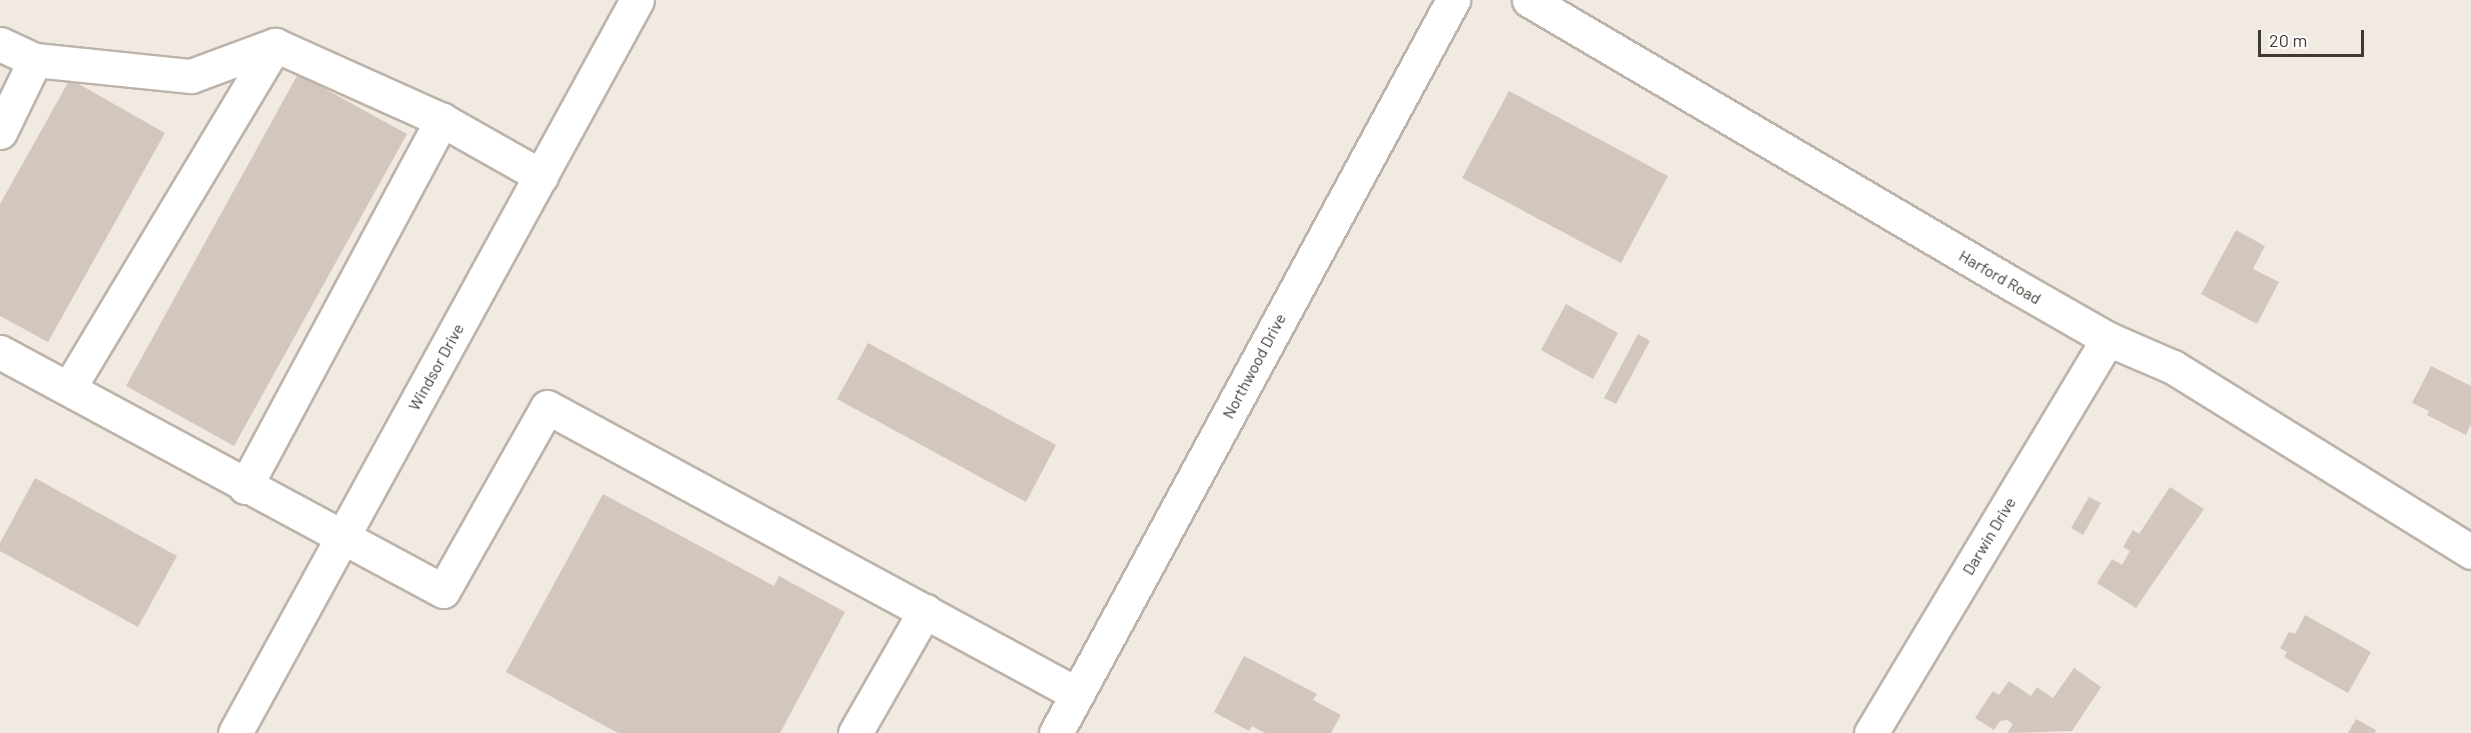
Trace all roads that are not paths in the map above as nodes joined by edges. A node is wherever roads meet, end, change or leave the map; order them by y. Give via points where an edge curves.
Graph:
1 (637, 0) edge
2 (1453, 0) edge
3 (1529, 0) edge
4 (0, 44) edge
5 (275, 45) junction
6 (35, 60) junction
7 (442, 120) junction
8 (0, 132) edge
9 (541, 176) junction
10 (2108, 339) junction
11 (0, 352) edge
12 (68, 389) junction
13 (245, 487) junction
14 (342, 539) junction
15 (2471, 552) edge
16 (925, 611) junction
17 (1077, 693) junction
18 (235, 733) edge
19 (855, 733) edge
20 (1056, 733) edge
21 (1870, 733) edge

1 - 9 street, Windsor Drive
2 - 17 street, Northwood Drive
3 - 10 street, Harford Road
4 - 6 street
5 - 6 street via 191,76
5 - 7 street
5 - 12 street
6 - 8 street
7 - 9 street
7 - 13 street
9 - 14 street, Windsor Drive
10 - 15 street, Harford Road via 2173,367
10 - 21 street, Darwin Drive
11 - 12 street
12 - 13 street
13 - 14 street
14 - 16 street via 443,591 547,407
14 - 18 street, Windsor Drive
16 - 17 street
16 - 19 street
17 - 20 street, Northwood Drive

